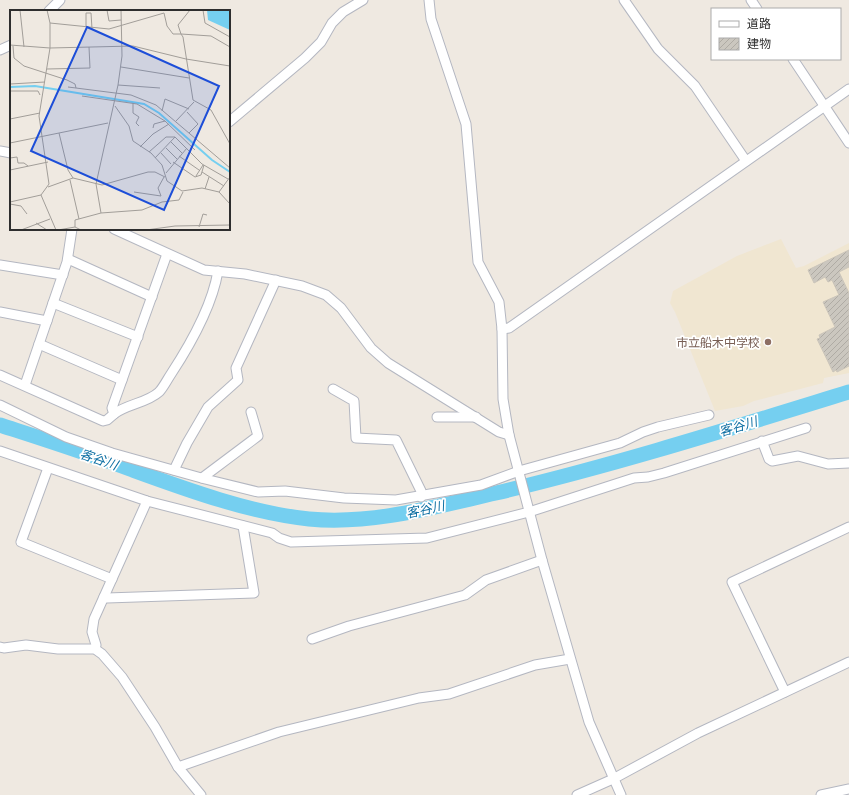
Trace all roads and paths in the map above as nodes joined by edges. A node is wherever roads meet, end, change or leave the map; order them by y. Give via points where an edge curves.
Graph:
1 (60, 0) edge
2 (363, 0) edge
3 (429, 0) edge
4 (624, 0) edge
5 (50, 10) edge
6 (10, 45) edge
7 (0, 50) edge
8 (794, 60) edge
9 (849, 89) edge
10 (826, 106) junction
11 (230, 121) edge
12 (849, 143) edge
13 (0, 151) edge
14 (10, 153) edge
15 (746, 161) junction
16 (72, 230) edge
17 (116, 230) edge
18 (168, 254) junction
19 (68, 259) junction
20 (0, 265) edge
21 (218, 271) junction
22 (63, 275) junction
23 (276, 280) junction
24 (152, 297) junction
25 (53, 303) junction
26 (0, 312) edge
27 (47, 321) junction
28 (502, 329) junction
29 (138, 336) junction
30 (39, 344) junction
31 (0, 375) edge
32 (122, 380) junction
33 (25, 385) junction
34 (333, 389) dead end
35 (0, 405) edge
36 (251, 412) dead end
37 (114, 414) junction
38 (709, 415) dead end
39 (437, 417) dead end
40 (476, 417) junction
41 (806, 428) dead end
42 (509, 435) junction
43 (762, 441) junction
44 (0, 451) edge
45 (849, 463) edge
46 (48, 468) junction
47 (174, 470) junction
48 (519, 474) junction
49 (202, 478) junction
50 (422, 497) junction
51 (147, 501) junction
52 (529, 510) junction
53 (243, 526) junction
54 (849, 527) edge
55 (542, 560) junction
56 (112, 579) junction
57 (104, 597) junction
58 (312, 639) dead end
59 (0, 647) edge
60 (95, 649) junction
61 (570, 659) junction
62 (849, 662) edge
63 (785, 692) junction
64 (178, 767) junction
65 (613, 779) junction
66 (849, 789) edge
67 (201, 795) edge
68 (576, 795) edge
69 (621, 795) edge
70 (820, 795) edge

1 - 5 street
2 - 11 street via 343,12 332,23 321,42 305,58
3 - 28 street via 431,19 466,124 478,262 498,302
4 - 15 street via 658,49 695,86
6 - 7 street
8 - 10 street
9 - 10 street
10 - 12 street
10 - 15 street
13 - 14 street
15 - 28 street via 509,328
16 - 19 street
17 - 18 street
18 - 21 street via 204,270
18 - 24 street
19 - 22 street
19 - 24 street
20 - 22 street
21 - 23 street
21 - 37 street via 216,284 190,345 159,392
22 - 25 street
23 - 40 street via 302,286 326,296 341,308 371,348 388,363
23 - 47 street via 236,368 238,380 208,407
24 - 29 street
25 - 27 street
25 - 29 street
26 - 27 street
27 - 30 street
28 - 42 street via 503,399
29 - 32 street
30 - 32 street
30 - 33 street
31 - 33 street
32 - 37 street via 112,408
33 - 37 street via 103,421
34 - 50 street via 354,401 356,438 396,440
35 - 47 street via 66,437
36 - 49 street via 258,436
38 - 48 street via 658,427 620,443
39 - 40 street
40 - 42 street via 499,432
41 - 43 street
42 - 48 street
43 - 45 street via 768,459 772,461 798,456 828,464
43 - 52 street via 664,473 634,478
44 - 46 street
46 - 51 street
46 - 56 street via 21,542
47 - 49 street
48 - 50 street
48 - 52 street
49 - 50 street via 258,492 285,491 344,498 396,500
51 - 53 street
51 - 56 street
52 - 53 street via 446,534 412,538 291,542 278,538 272,532
52 - 55 street
53 - 57 street via 254,593
54 - 63 street via 732,582
55 - 58 street via 486,580 466,595 348,626
55 - 61 street
56 - 57 street
57 - 60 street via 94,620 92,632
59 - 60 street
60 - 64 street via 122,677
61 - 64 street via 535,665 449,694 419,698 279,732
61 - 65 street via 589,722
62 - 63 street
63 - 65 street via 698,733
64 - 67 street
65 - 68 street
65 - 69 street
66 - 70 street

